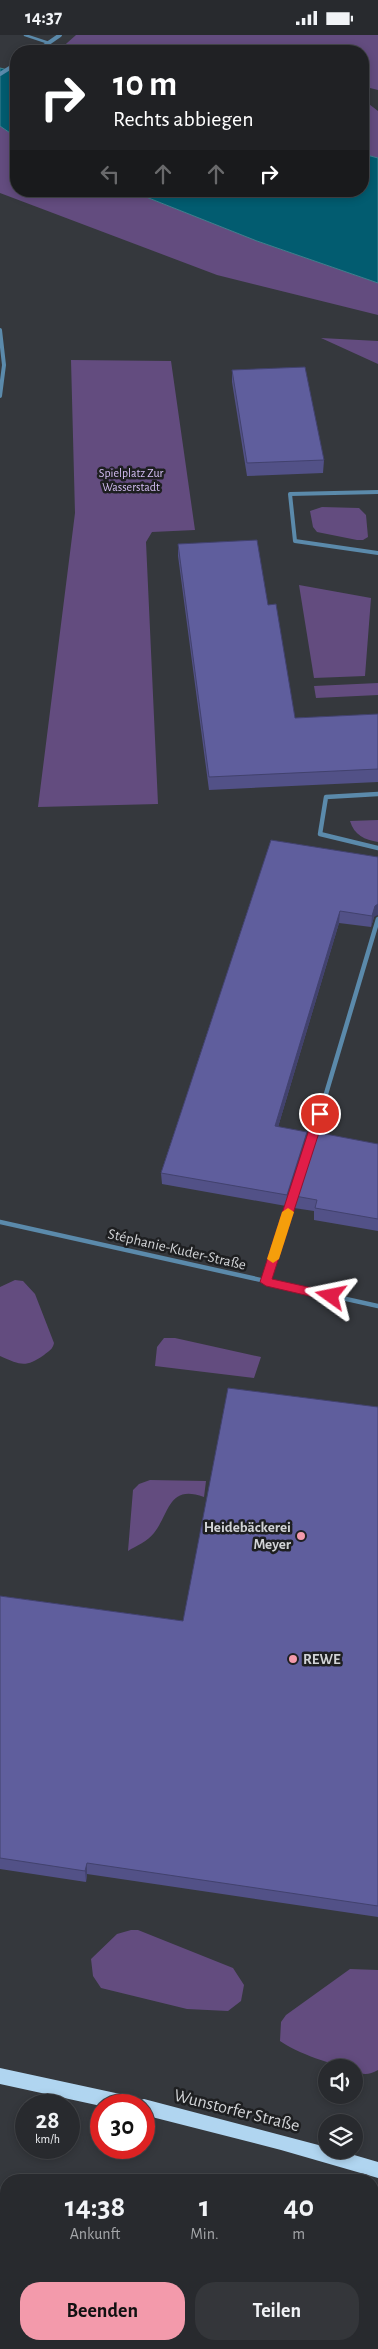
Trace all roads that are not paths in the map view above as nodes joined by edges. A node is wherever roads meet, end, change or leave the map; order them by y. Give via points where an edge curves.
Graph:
1 (25, 35) edge
2 (60, 35) edge
3 (49, 43) junction
4 (46, 45) edge
5 (0, 330) edge
6 (0, 396) edge
7 (378, 492) edge
8 (378, 553) edge
9 (378, 793) edge
10 (378, 848) edge
11 (378, 919) edge
12 (0, 1222) edge
13 (266, 1282) junction
14 (378, 1306) edge
15 (0, 2076) edge
16 (90, 2095) edge
17 (155, 2110) edge
18 (378, 2170) edge

1 - 3 lane
2 - 3 street
3 - 4 street
5 - 6 street via 4,365
7 - 8 street via 290,494 295,541
9 - 10 street via 326,797 320,835
11 - 13 street
12 - 13 street, Stéphanie-Kuder-Straße
13 - 14 street, Stéphanie-Kuder-Straße
15 - 16 main road
17 - 18 main road, Wunstorfer Straße via 281,2141

